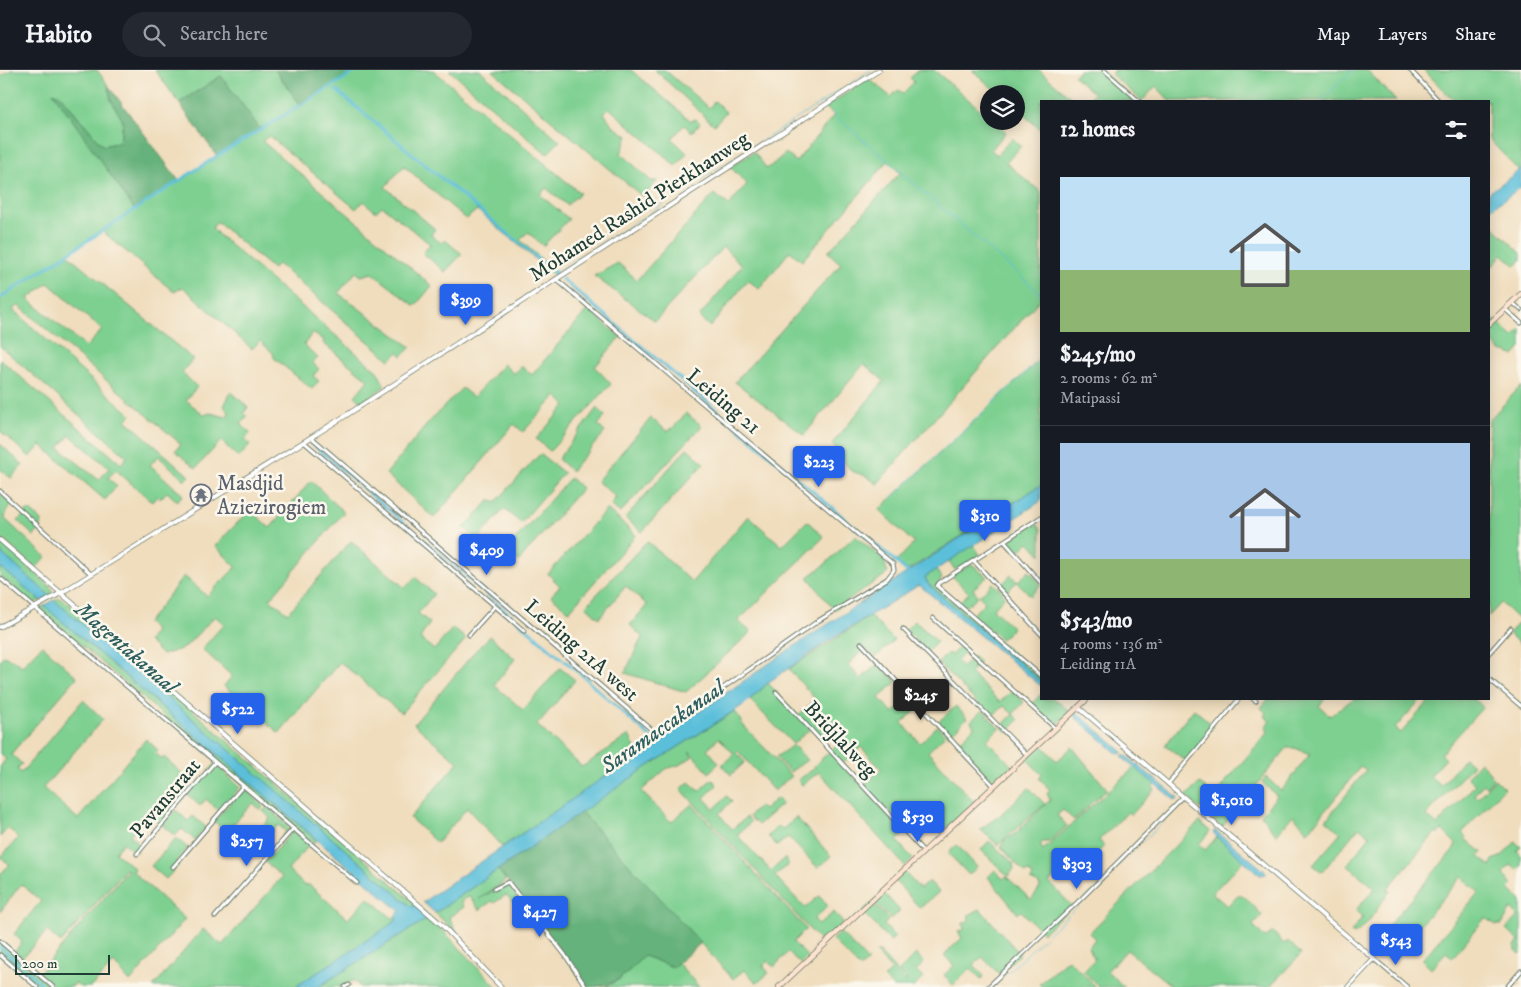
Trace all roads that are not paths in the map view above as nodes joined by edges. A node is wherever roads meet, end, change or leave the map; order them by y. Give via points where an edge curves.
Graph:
1 (878, 70) edge
2 (1104, 70) edge
3 (1410, 70) edge
4 (1138, 100) edge
5 (1437, 100) edge
6 (555, 278) junction
7 (1521, 294) edge
8 (1508, 305) junction
9 (1521, 310) edge
10 (1490, 323) edge
11 (1521, 323) edge
12 (311, 437) junction
13 (304, 442) junction
14 (0, 491) edge
15 (1040, 518) edge
16 (0, 540) edge
17 (1004, 541) junction
18 (973, 560) junction
19 (92, 574) junction
20 (0, 578) edge
21 (1040, 582) edge
22 (59, 595) junction
23 (495, 606) junction
24 (35, 608) junction
25 (933, 618) dead end
26 (0, 627) edge
27 (1511, 628) dead end
28 (903, 629) dead end
29 (524, 631) dead end
30 (1040, 633) edge
31 (470, 635) dead end
32 (861, 643) dead end
33 (1490, 652) edge
34 (1040, 675) edge
35 (1490, 680) edge
36 (723, 688) dead end
37 (776, 692) dead end
38 (1086, 700) edge
39 (1238, 700) edge
40 (1521, 706) edge
41 (1075, 710) junction
42 (1055, 728) junction
43 (652, 730) dead end
44 (1027, 754) junction
45 (215, 762) junction
46 (1168, 784) junction
47 (243, 786) junction
48 (994, 786) junction
49 (1182, 798) junction
50 (293, 829) junction
51 (924, 852) junction
52 (137, 854) dead end
53 (173, 867) dead end
54 (356, 883) dead end
55 (494, 888) dead end
56 (216, 917) dead end
57 (0, 940) edge
58 (0, 955) edge
59 (1374, 959) junction
60 (1521, 971) edge
61 (37, 987) edge
62 (53, 987) edge
63 (501, 987) edge
64 (586, 987) edge
65 (779, 987) edge
66 (988, 987) edge
67 (1348, 987) edge
68 (1407, 987) edge
69 (1507, 987) edge

1 - 6 street, Mohamed Rashid Pierkhanweg
2 - 4 street
3 - 5 street
6 - 12 street, Mohamed Rashid Pierkhanweg
6 - 36 street, Leiding 21 via 893,564 894,570 887,579 818,621
7 - 8 main road
8 - 9 street
8 - 10 main road
8 - 11 street
12 - 13 street, Mohamed Rashid Pierkhanweg
12 - 43 street, Leiding 21A west
13 - 19 street, Mohamed Rashid Pierkhanweg
13 - 23 street
14 - 19 street
15 - 17 street
16 - 22 street
17 - 18 street
17 - 21 street
18 - 30 street
18 - 34 street via 939,583 938,587
19 - 22 street, Mohamed Rashid Pierkhanweg
20 - 24 street
22 - 24 street, Mohamed Rashid Pierkhanweg
22 - 63 street via 403,890 442,925
23 - 29 street
23 - 31 street
24 - 26 street, Mohamed Rashid Pierkhanweg
24 - 45 street
25 - 42 street
27 - 33 street
28 - 44 street
32 - 48 street
35 - 40 street
37 - 51 street, Bridjlalweg
38 - 41 main road
39 - 46 street
41 - 42 main road
41 - 46 street
42 - 44 main road
44 - 48 main road
45 - 47 street
45 - 52 street, Pavanstraat
46 - 49 street
47 - 50 street
47 - 53 street
48 - 51 main road
49 - 59 street
49 - 66 street
50 - 54 street
50 - 56 street
51 - 65 main road
55 - 64 street via 507,882
57 - 62 street
58 - 61 street
59 - 67 street
59 - 68 street
60 - 69 street

